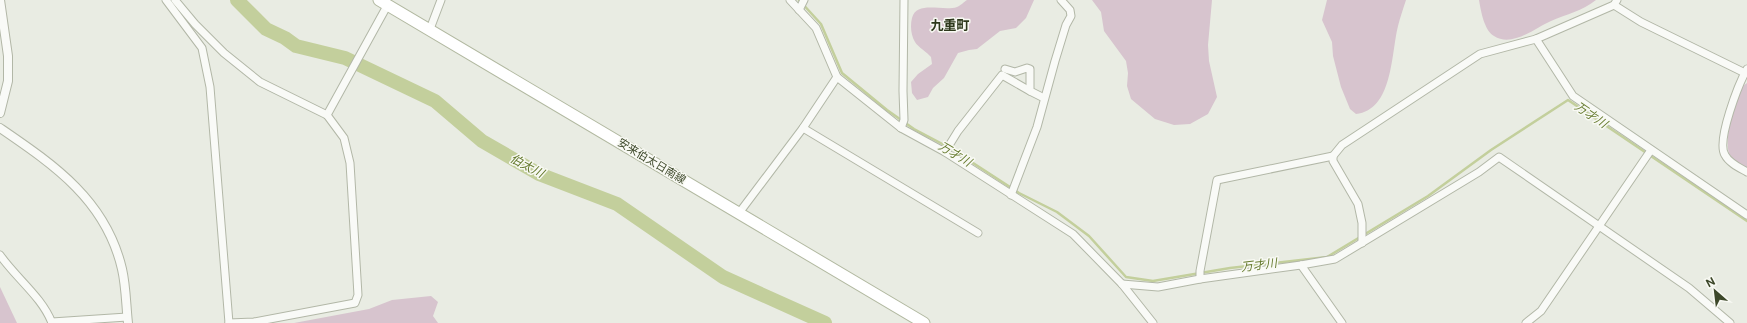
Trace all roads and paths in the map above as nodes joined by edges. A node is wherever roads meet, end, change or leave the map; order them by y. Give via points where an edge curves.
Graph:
1 (0, 0) edge
2 (166, 0) edge
3 (175, 0) edge
4 (441, 0) edge
5 (790, 0) edge
6 (904, 0) edge
7 (1061, 0) edge
8 (383, 3) edge
9 (1616, 3) edge
10 (802, 4) edge
11 (430, 29) junction
12 (1536, 39) junction
13 (1004, 69) dead end
14 (1746, 71) edge
15 (837, 77) junction
16 (1030, 91) junction
17 (1044, 98) junction
18 (329, 112) junction
19 (0, 113) edge
20 (903, 124) junction
21 (0, 128) edge
22 (803, 128) junction
23 (948, 148) junction
24 (1649, 152) junction
25 (1333, 156) junction
26 (1747, 172) edge
27 (1012, 191) junction
28 (739, 213) junction
29 (1747, 215) edge
30 (1599, 226) junction
31 (978, 233) dead end
32 (1362, 238) junction
33 (0, 256) edge
34 (1301, 266) junction
35 (1200, 275) junction
36 (1122, 284) junction
37 (128, 320) edge
38 (52, 323) edge
39 (229, 323) edge
40 (924, 323) edge
41 (1153, 323) edge
42 (1342, 323) edge
43 (1526, 323) edge
44 (1730, 323) edge

1 - 19 street via 8,56 8,81
2 - 39 street via 202,48 210,87
3 - 18 street via 224,52 260,82
4 - 11 street
5 - 10 street
6 - 20 street
7 - 17 street via 1070,10 1071,16
8 - 11 main road, 安来伯太日南線
8 - 18 street via 382,17
9 - 12 street
9 - 14 street via 1640,22
10 - 15 street via 816,28
11 - 28 main road, 安来伯太日南線
12 - 24 street via 1573,96
12 - 25 street via 1480,54 1357,134 1342,145
13 - 16 street via 1015,72 1030,69
14 - 26 street via 1730,110 1723,149 1728,158
15 - 20 street
15 - 22 street
16 - 17 street
16 - 23 street via 1002,75 958,131
17 - 27 street via 1037,127
18 - 39 street via 344,138 350,163 358,295 355,303 254,322
20 - 23 street
21 - 37 street via 63,173 94,208 115,246 124,285
22 - 28 street
22 - 31 street
23 - 27 street
24 - 29 street
24 - 30 street
25 - 32 street via 1332,161 1358,204
25 - 35 street via 1217,180
27 - 36 street via 1073,234
28 - 40 main road, 安来伯太日南線
30 - 32 street via 1499,157 1479,172
30 - 43 street via 1541,311
30 - 44 street via 1689,288
32 - 34 street via 1335,258
33 - 38 street via 40,301
34 - 35 street
34 - 42 street
35 - 36 street via 1158,287
36 - 41 street
37 - 38 street

